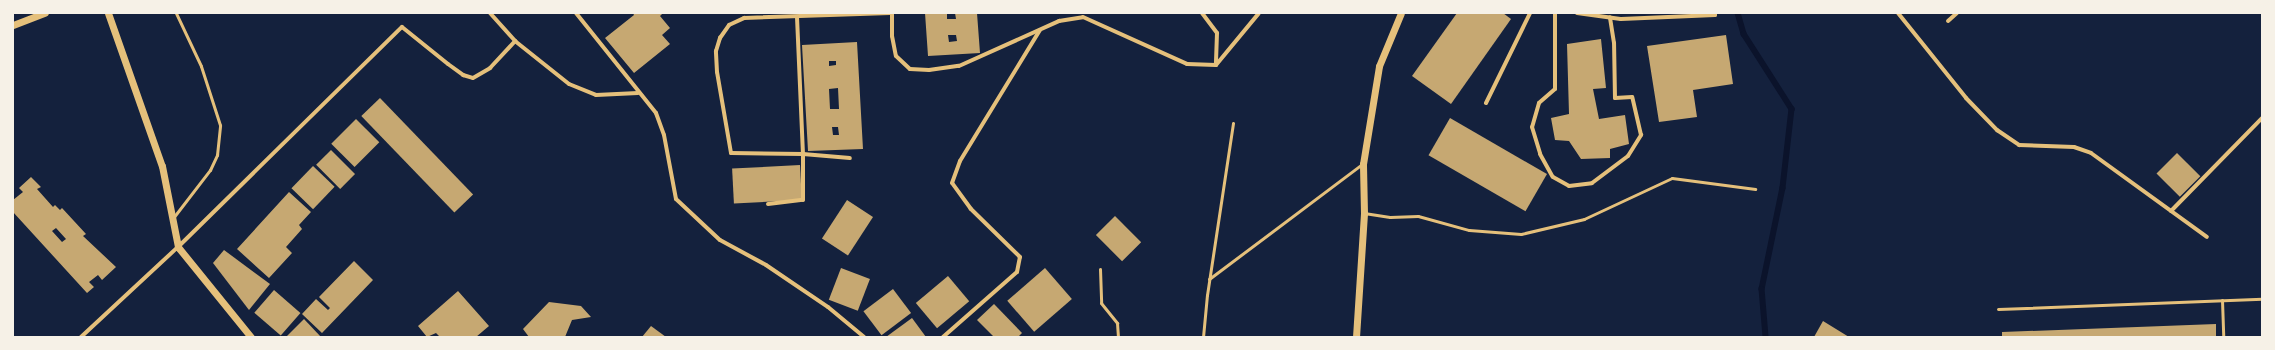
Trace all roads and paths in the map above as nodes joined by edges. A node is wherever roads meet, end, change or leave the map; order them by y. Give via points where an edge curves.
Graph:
1 (45, 13) edge
2 (108, 13) edge
3 (176, 13) edge
4 (490, 13) edge
5 (576, 13) edge
6 (751, 13) edge
7 (891, 13) edge
8 (1202, 13) edge
9 (1259, 13) edge
10 (1400, 13) edge
11 (1530, 13) edge
12 (1555, 13) edge
13 (1580, 13) edge
14 (1715, 13) edge
15 (1898, 13) edge
16 (1957, 13) edge
17 (797, 17) junction
18 (1610, 17) junction
19 (751, 18) junction
20 (1948, 21) dead end
21 (13, 25) edge
22 (1040, 30) junction
23 (515, 41) junction
24 (1216, 65) junction
25 (638, 93) junction
26 (1486, 103) dead end
27 (2262, 118) edge
28 (1233, 123) dead end
29 (803, 154) junction
30 (850, 158) dead end
31 (1363, 164) junction
32 (1755, 189) dead end
33 (768, 204) dead end
34 (2171, 211) junction
35 (1364, 213) junction
36 (173, 218) junction
37 (2206, 237) dead end
38 (178, 247) junction
39 (1100, 269) dead end
40 (1209, 279) junction
41 (2262, 299) edge
42 (2222, 300) junction
43 (1998, 308) dead end
44 (81, 337) edge
45 (251, 337) edge
46 (864, 337) edge
47 (943, 337) edge
48 (1118, 337) edge
49 (1203, 337) edge
50 (1356, 337) edge
51 (2223, 337) edge

1 - 21 street
2 - 36 street via 162,166
3 - 36 lane via 201,66 220,125 218,149 210,170
4 - 23 street
5 - 25 street
6 - 19 street
7 - 17 street
7 - 22 street via 896,56 910,69 930,70 959,66
8 - 24 street via 1217,33
9 - 24 street
10 - 31 street via 1379,66
11 - 26 street
12 - 18 street via 1555,89 1539,102 1532,127 1540,154 1553,178 1569,186 1592,183 1628,156 1641,135 1632,97 1614,98 1614,43
13 - 18 street
14 - 18 street via 1699,16
15 - 34 street via 1966,98 1997,130 2018,145 2074,147 2091,153
16 - 20 street
17 - 19 street
17 - 29 street
19 - 29 street via 729,25 720,38 716,51 717,72 731,153
22 - 24 street via 1059,21 1083,17 1187,64
22 - 47 street via 960,161 952,183 971,209 1020,257 1017,272
23 - 25 street via 569,84 596,95
23 - 38 street via 490,68 473,78 463,75 402,27
25 - 46 street via 656,113 664,135 676,199 720,240 766,265 828,306
27 - 34 street
28 - 40 lane
29 - 30 street
29 - 33 street via 803,200
31 - 35 street
31 - 40 lane
32 - 35 lane via 1672,178 1584,220 1521,234 1469,230 1418,216 1390,217
34 - 37 street
35 - 50 street
36 - 38 street
38 - 44 street
38 - 45 street
39 - 48 lane via 1101,303 1117,323
40 - 49 lane
41 - 42 lane
42 - 43 lane
42 - 51 lane

